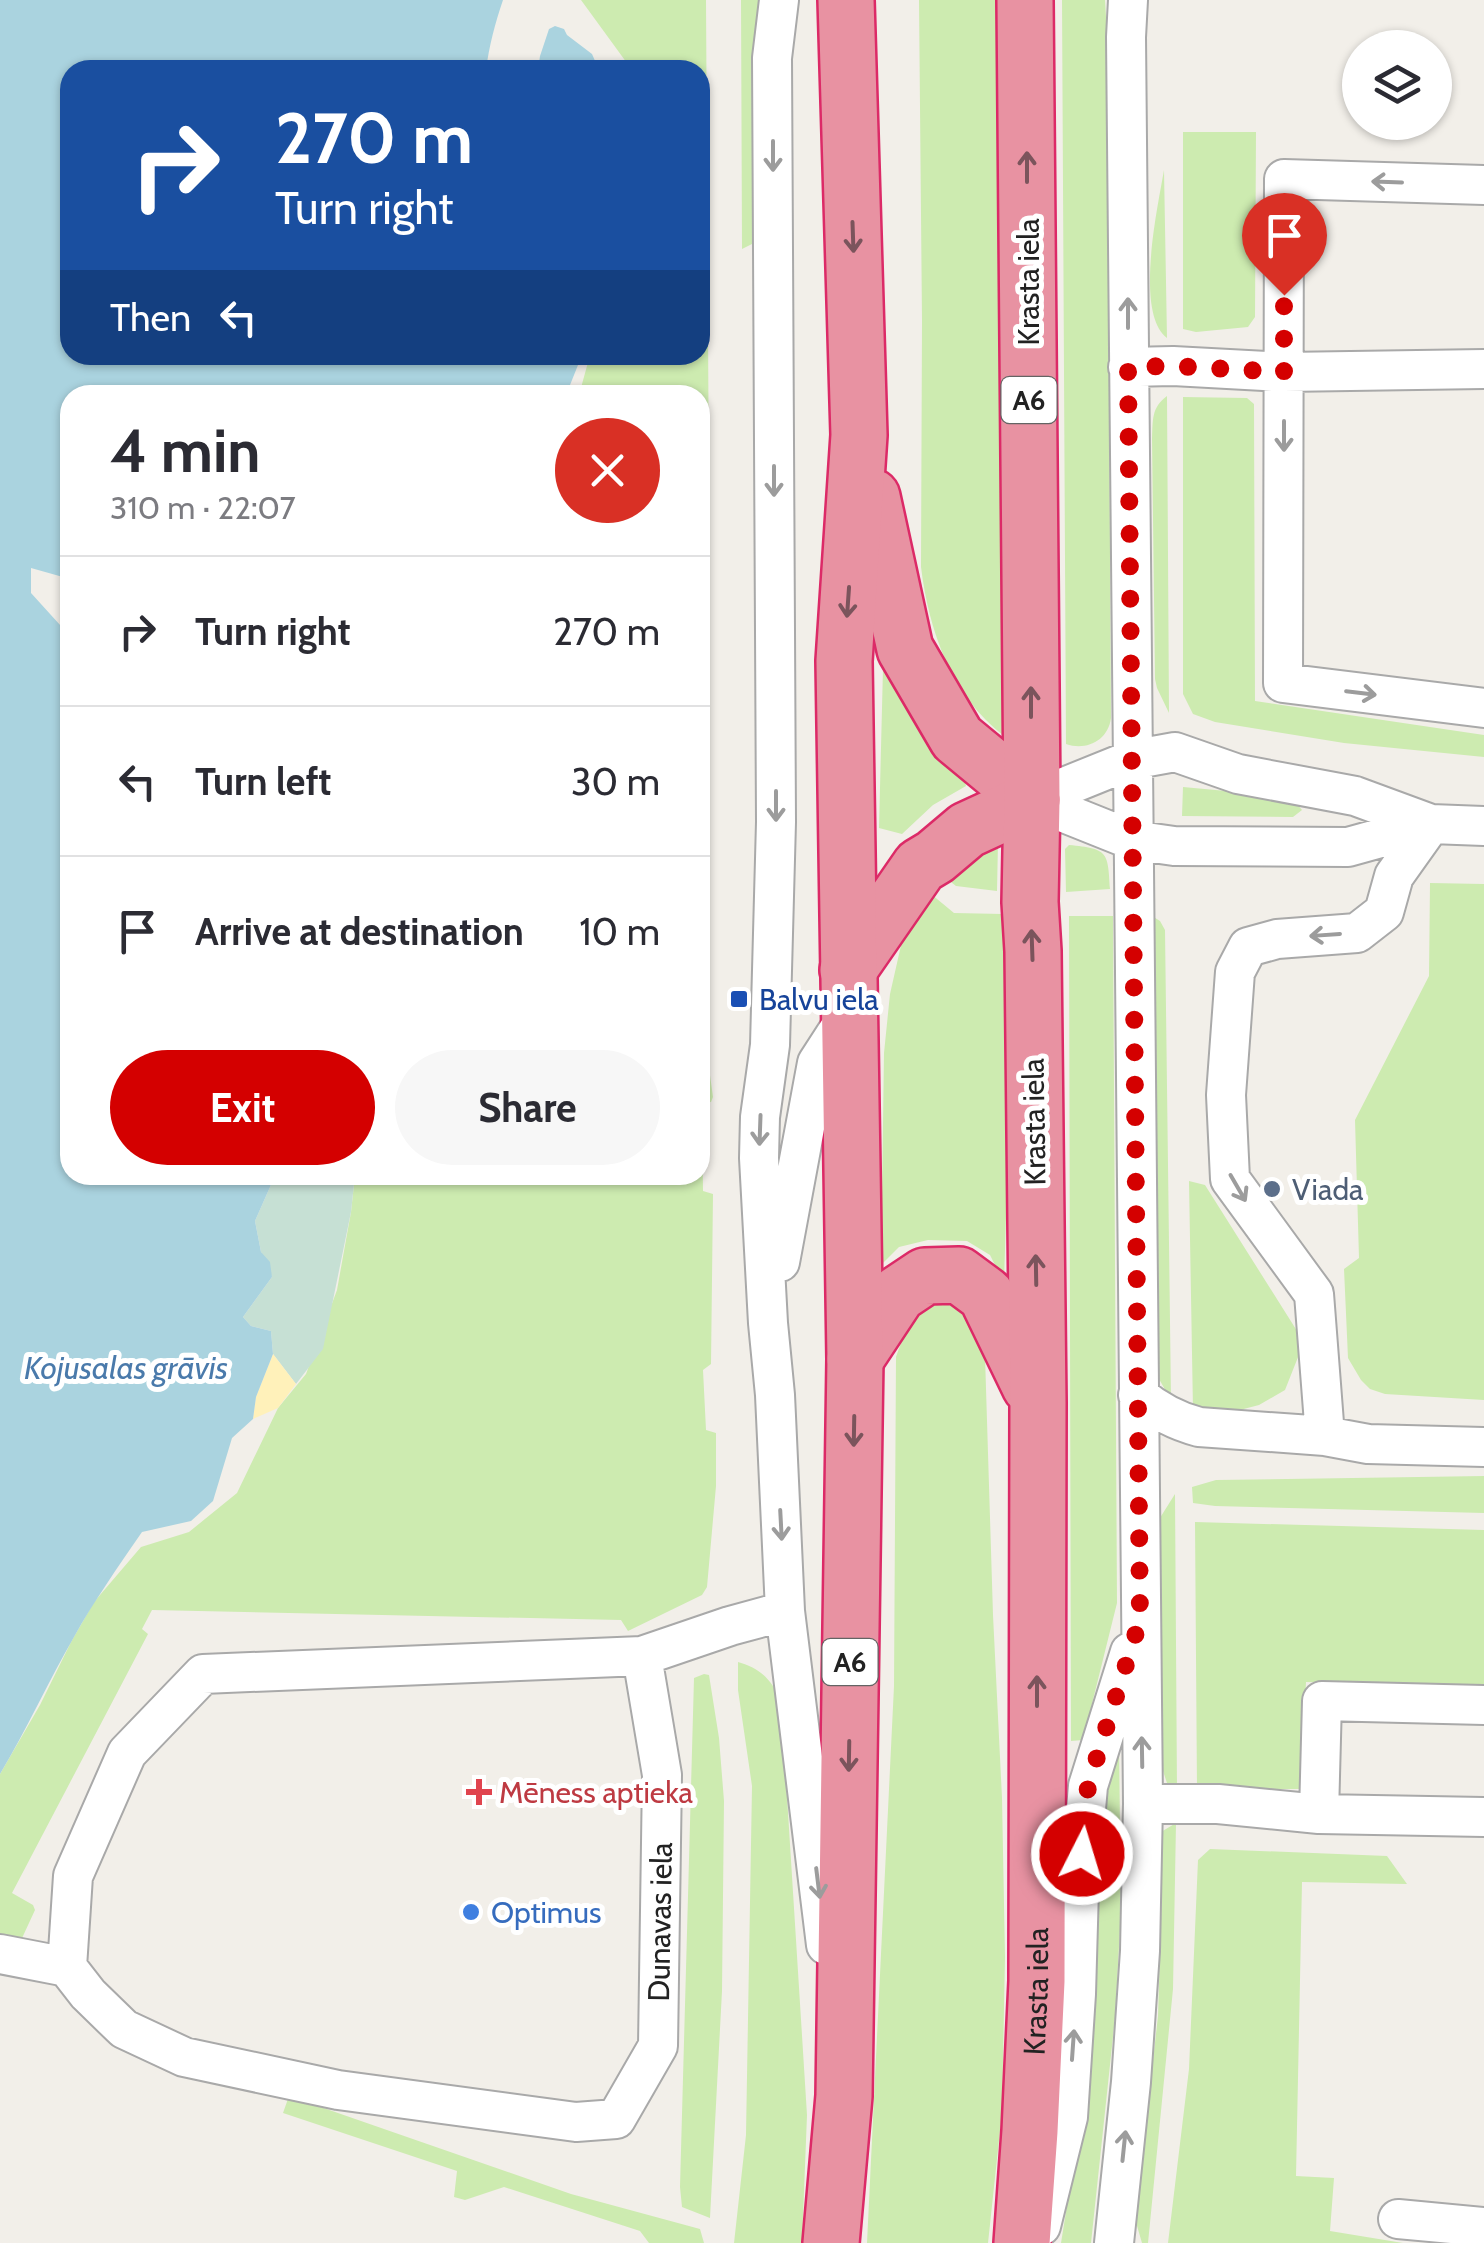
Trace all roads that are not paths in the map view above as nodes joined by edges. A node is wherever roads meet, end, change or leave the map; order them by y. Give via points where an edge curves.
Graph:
1 (779, 0) edge
2 (846, 0) edge
3 (1026, 0) edge
4 (1128, 0) edge
5 (1484, 185) edge
6 (1128, 367) junction
7 (1484, 369) edge
8 (1284, 372) junction
9 (859, 435) junction
10 (1484, 708) edge
11 (1131, 760) junction
12 (1032, 800) junction
13 (1431, 824) junction
14 (1484, 826) edge
15 (1132, 840) junction
16 (849, 991) junction
17 (768, 1323) junction
18 (854, 1359) junction
19 (1138, 1396) junction
20 (1038, 1402) junction
21 (1325, 1436) junction
22 (1484, 1447) edge
23 (785, 1611) junction
24 (1140, 1620) junction
25 (642, 1656) junction
26 (1484, 1706) edge
27 (1142, 1804) junction
28 (1319, 1814) junction
29 (1484, 1817) edge
30 (0, 1954) edge
31 (67, 1967) junction
32 (844, 2096) junction
33 (1398, 2219) dead end
34 (1484, 2227) edge
35 (831, 2243) edge
36 (1022, 2243) edge
37 (1037, 2243) edge
38 (1114, 2243) edge

1 -> 17 street via 772,58 776,822 770,1045 759,1158
2 -> 9 highway, A6
12 -> 3 highway, Krasta iela / A6
6 -> 4 street
5 -> 8 street via 1284,179
6 - 8 street
6 - 11 street
7 - 8 street
8 -> 10 street via 1283,683
9 - 12 highway via 905,649 958,738
9 -> 16 highway, A6 via 844,661
11 - 12 street
11 - 13 street via 1175,752 1238,774 1356,796
11 - 15 street
12 - 15 street
12 - 16 highway via 967,830 920,866
20 -> 12 highway, Krasta iela / A6
13 - 14 street
13 - 15 street via 1348,847
13 -> 21 street via 1394,876 1384,912 1357,933 1248,948 1235,972 1226,1095 1230,1179 1314,1294
15 - 19 street
16 - 17 street via 816,1063
16 - 18 highway, A6
17 -> 23 street
18 - 20 highway via 898,1294 925,1276 959,1275 986,1296
18 -> 32 highway, A6
19 - 21 street via 1199,1427
19 - 24 street
36 -> 20 highway, Krasta iela / A6 via 1037,1981
21 - 22 street via 1368,1444
23 - 25 street
23 -> 32 street
27 -> 24 street
37 -> 24 street via 1068,2116 1088,1786
25 - 31 street via 202,1674 127,1753 73,1876
25 - 31 street, Dunavas iela via 662,1775 658,2046 616,2119 576,2122 338,2090 184,2057 124,2030
26 - 28 street via 1322,1701
27 - 28 street
38 -> 27 street via 1140,1950
28 - 29 street
30 - 31 street
32 - 35 highway, A6
33 - 34 street

